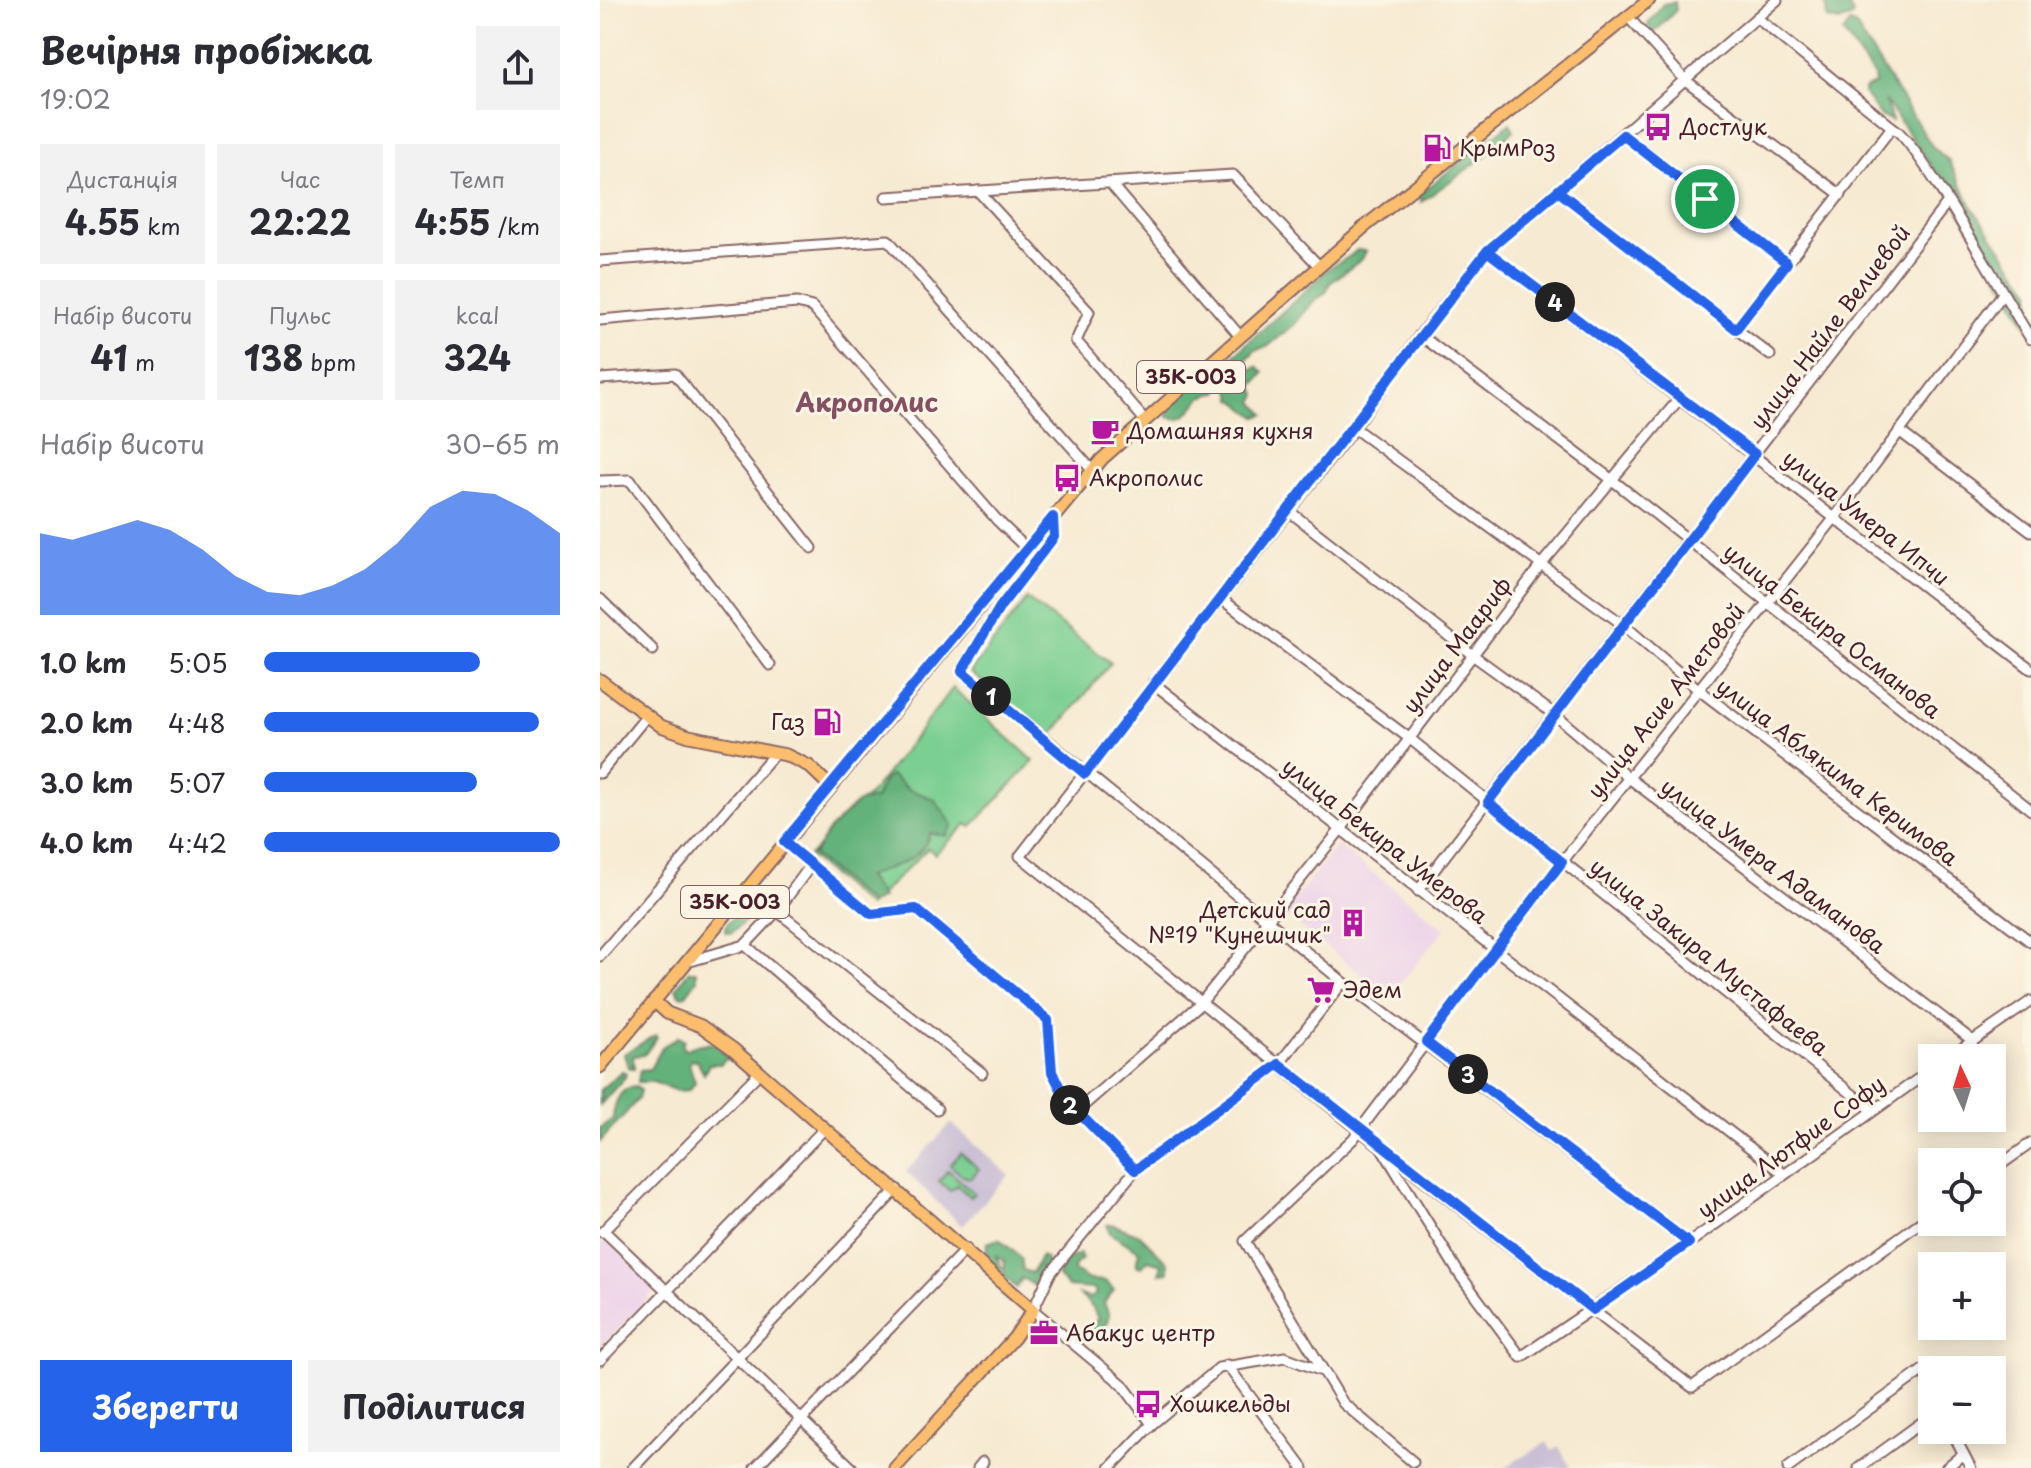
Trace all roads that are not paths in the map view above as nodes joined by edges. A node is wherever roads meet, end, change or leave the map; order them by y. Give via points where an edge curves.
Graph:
1 (1649, 0) edge
2 (1777, 0) edge
3 (1629, 18) junction
4 (1757, 18) junction
5 (1685, 80) junction
6 (1892, 127) junction
7 (1623, 135) junction
8 (1110, 183) junction
9 (978, 191) junction
10 (1558, 191) junction
11 (1841, 195) junction
12 (886, 197) dead end
13 (1947, 203) junction
14 (1487, 251) junction
15 (600, 261) edge
16 (1787, 263) junction
17 (1319, 266) junction
18 (2002, 295) junction
19 (600, 320) edge
20 (1736, 329) junction
21 (1239, 335) junction
22 (1420, 335) junction
23 (2031, 339) edge
24 (1770, 355) dead end
25 (600, 379) edge
26 (1680, 398) junction
27 (1144, 419) junction
28 (1354, 428) junction
29 (1899, 431) junction
30 (1755, 454) junction
31 (1092, 470) junction
32 (1611, 479) junction
33 (600, 481) edge
34 (1289, 511) junction
35 (1053, 517) junction
36 (1833, 520) junction
37 (2031, 531) edge
38 (1688, 540) junction
39 (812, 548) dead end
40 (1026, 548) junction
41 (1541, 565) junction
42 (1220, 598) junction
43 (600, 599) edge
44 (1767, 603) junction
45 (1625, 626) junction
46 (653, 650) dead end
47 (1474, 656) junction
48 (770, 665) dead end
49 (2031, 669) edge
50 (600, 680) edge
51 (1153, 683) junction
52 (1699, 690) junction
53 (1554, 714) junction
54 (646, 717) junction
55 (1409, 738) junction
56 (775, 753) junction
57 (600, 773) edge
58 (1085, 774) junction
59 (1629, 778) junction
60 (831, 787) junction
61 (1488, 802) junction
62 (2031, 810) edge
63 (1341, 829) junction
64 (784, 842) junction
65 (1562, 862) junction
66 (811, 865) junction
67 (1418, 891) junction
68 (777, 911) junction
69 (1269, 920) junction
70 (2031, 942) edge
71 (745, 945) junction
72 (1497, 951) junction
73 (600, 956) edge
74 (687, 962) junction
75 (1343, 982) junction
76 (654, 1001) junction
77 (2031, 1001) edge
78 (1201, 1003) junction
79 (1973, 1041) junction
80 (1426, 1042) junction
81 (1969, 1044) edge
82 (1279, 1064) junction
83 (600, 1067) edge
84 (760, 1072) junction
85 (982, 1073) dead end
86 (1918, 1079) edge
87 (937, 1109) dead end
88 (1872, 1110) junction
89 (1076, 1112) junction
90 (825, 1128) junction
91 (1358, 1129) junction
92 (1379, 1142) junction
93 (2031, 1143) edge
94 (2006, 1161) edge
95 (1135, 1170) junction
96 (1784, 1174) junction
97 (897, 1189) junction
98 (1918, 1224) edge
99 (602, 1233) edge
100 (1689, 1243) junction
101 (966, 1249) junction
102 (666, 1289) junction
103 (1033, 1310) junction
104 (1593, 1310) junction
105 (738, 1357) junction
106 (600, 1360) edge
107 (1227, 1365) junction
108 (1322, 1371) junction
109 (1918, 1374) edge
110 (802, 1420) junction
111 (1152, 1424) junction
112 (1918, 1425) edge
113 (1958, 1444) edge
114 (1963, 1454) junction
115 (1413, 1462) dead end
116 (633, 1468) edge
117 (755, 1468) edge
118 (852, 1468) edge
119 (895, 1468) edge
120 (1110, 1468) edge
121 (1303, 1468) edge
122 (1788, 1468) edge
123 (1859, 1468) edge
124 (1946, 1468) edge
125 (1971, 1468) edge

1 - 3 main road, 35К-003
2 - 4 street
3 - 5 street
3 - 17 main road, 35К-003
4 - 5 street
4 - 6 street
5 - 7 street
5 - 11 street
6 - 11 street
6 - 13 street via 1921,159
7 - 10 street
7 - 16 street
8 - 9 street
8 - 17 street via 1233,175
8 - 21 street
9 - 12 street
9 - 27 street via 1089,312 1076,341
10 - 14 street
10 - 20 street
11 - 16 street
13 - 18 street
13 - 30 street, улица Найле Велиевой
14 - 22 street
14 - 26 street, улица Умера Ипчи
15 - 31 street via 888,240
16 - 20 street
17 - 21 main road, 35К-003
18 - 23 street
18 - 29 street, улица Асие Аметовой
19 - 40 street via 797,303 812,307
20 - 24 street
21 - 27 main road, 35К-003
22 - 28 street
22 - 32 street, улица Бекира Османова
25 - 39 street via 675,374
26 - 30 street, улица Умера Ипчи
26 - 32 street, улица Маариф
27 - 31 main road, 35К-003
28 - 34 street
28 - 41 street, улица Аблякима Керимова
29 - 36 street, улица Асие Аметовой
29 - 37 street
30 - 36 street, улица Умера Ипчи
30 - 38 street, улица Найле Велиевой
31 - 35 main road, 35К-003
32 - 38 street, улица Бекира Османова
32 - 41 street, улица Маариф
33 - 48 street via 630,480
34 - 42 street
34 - 47 street, улица Умера Адаманова
35 - 40 main road, 35К-003
35 - 58 street via 1054,537 1000,607 962,671
36 - 44 street, улица Асие Аметовой
36 - 49 street, улица Умера Ипчи
38 - 44 street, улица Бекира Османова
38 - 45 street, улица Найле Велиевой
40 - 60 main road, 35К-003
41 - 45 street, улица Аблякима Керимова
41 - 47 street, улица Маариф
42 - 51 street
42 - 55 street, улица Закира Мустафаева
43 - 46 street
44 - 52 street, улица Асие Аметовой
44 - 62 street, улица Бекира Османова
45 - 52 street, улица Аблякима Керимова
45 - 53 street, улица Найле Велиевой
47 - 53 street, улица Умера Адаманова
47 - 55 street, улица Маариф
50 - 54 main road
51 - 58 street
51 - 63 street, улица Бекира Умерова
52 - 59 street, улица Асие Аметовой
52 - 70 street, улица Аблякима Керимова
53 - 59 street, улица Умера Адаманова
53 - 61 street, улица Найле Велиевой
54 - 56 main road via 689,736
54 - 57 street
55 - 61 street, улица Закира Мустафаева
55 - 63 street, улица Маариф
56 - 60 main road via 809,766
56 - 73 street
58 - 69 street
58 - 78 street via 1020,856
59 - 65 street, улица Асие Аметовой
59 - 79 street, улица Умера Адаманова
60 - 64 main road, 35К-003
61 - 65 street, улица Закира Мустафаева
61 - 67 street, улица Найле Велиевой
63 - 67 street, улица Бекира Умерова
63 - 69 street, улица Маариф
64 - 66 street
64 - 74 main road, 35К-003
65 - 72 street, улица Асие Аметовой
65 - 88 street, улица Закира Мустафаева
66 - 68 street
66 - 89 street via 871,914 916,909 1048,1020 1052,1072
67 - 72 street, улица Бекира Умерова
68 - 71 street
68 - 85 street
69 - 75 street
69 - 78 street, улица Маариф
71 - 74 street
71 - 87 street
72 - 80 street, улица Асие Аметовой
72 - 96 street, улица Бекира Умерова
74 - 76 main road, 35К-003
75 - 80 street
75 - 82 street
76 - 83 main road, 35К-003
76 - 84 main road via 674,1017 710,1032
77 - 79 street
78 - 82 street
78 - 89 street, улица Маариф
79 - 81 street
80 - 91 street, улица Асие Аметовой
80 - 100 street
82 - 91 street
82 - 95 street
84 - 90 main road
84 - 99 street
86 - 88 street, улица Лютфие Софу
88 - 96 street, улица Лютфие Софу
89 - 95 street
90 - 97 main road
90 - 102 street
91 - 92 street
91 - 108 street, улица Асие Аметовой via 1245,1241
92 - 104 street
92 - 104 street, улица Лютфие Софу via 1460,1275 1521,1357
93 - 94 street
95 - 103 street via 1050,1274
96 - 100 street, улица Лютфие Софу
97 - 101 main road
97 - 105 street
98 - 104 street via 1692,1387
99 - 102 street
100 - 104 street, улица Лютфие Софу
101 - 103 main road
101 - 110 street
102 - 105 street
102 - 106 street
103 - 111 street via 1122,1384
103 - 119 main road via 1014,1338
105 - 110 street
105 - 116 street
107 - 108 street via 1285,1357
107 - 111 street via 1205,1376
107 - 121 street
108 - 115 street via 1354,1416
109 - 122 street
110 - 117 street
110 - 118 street
111 - 120 street
112 - 123 street
113 - 114 street
114 - 124 street
114 - 125 street

